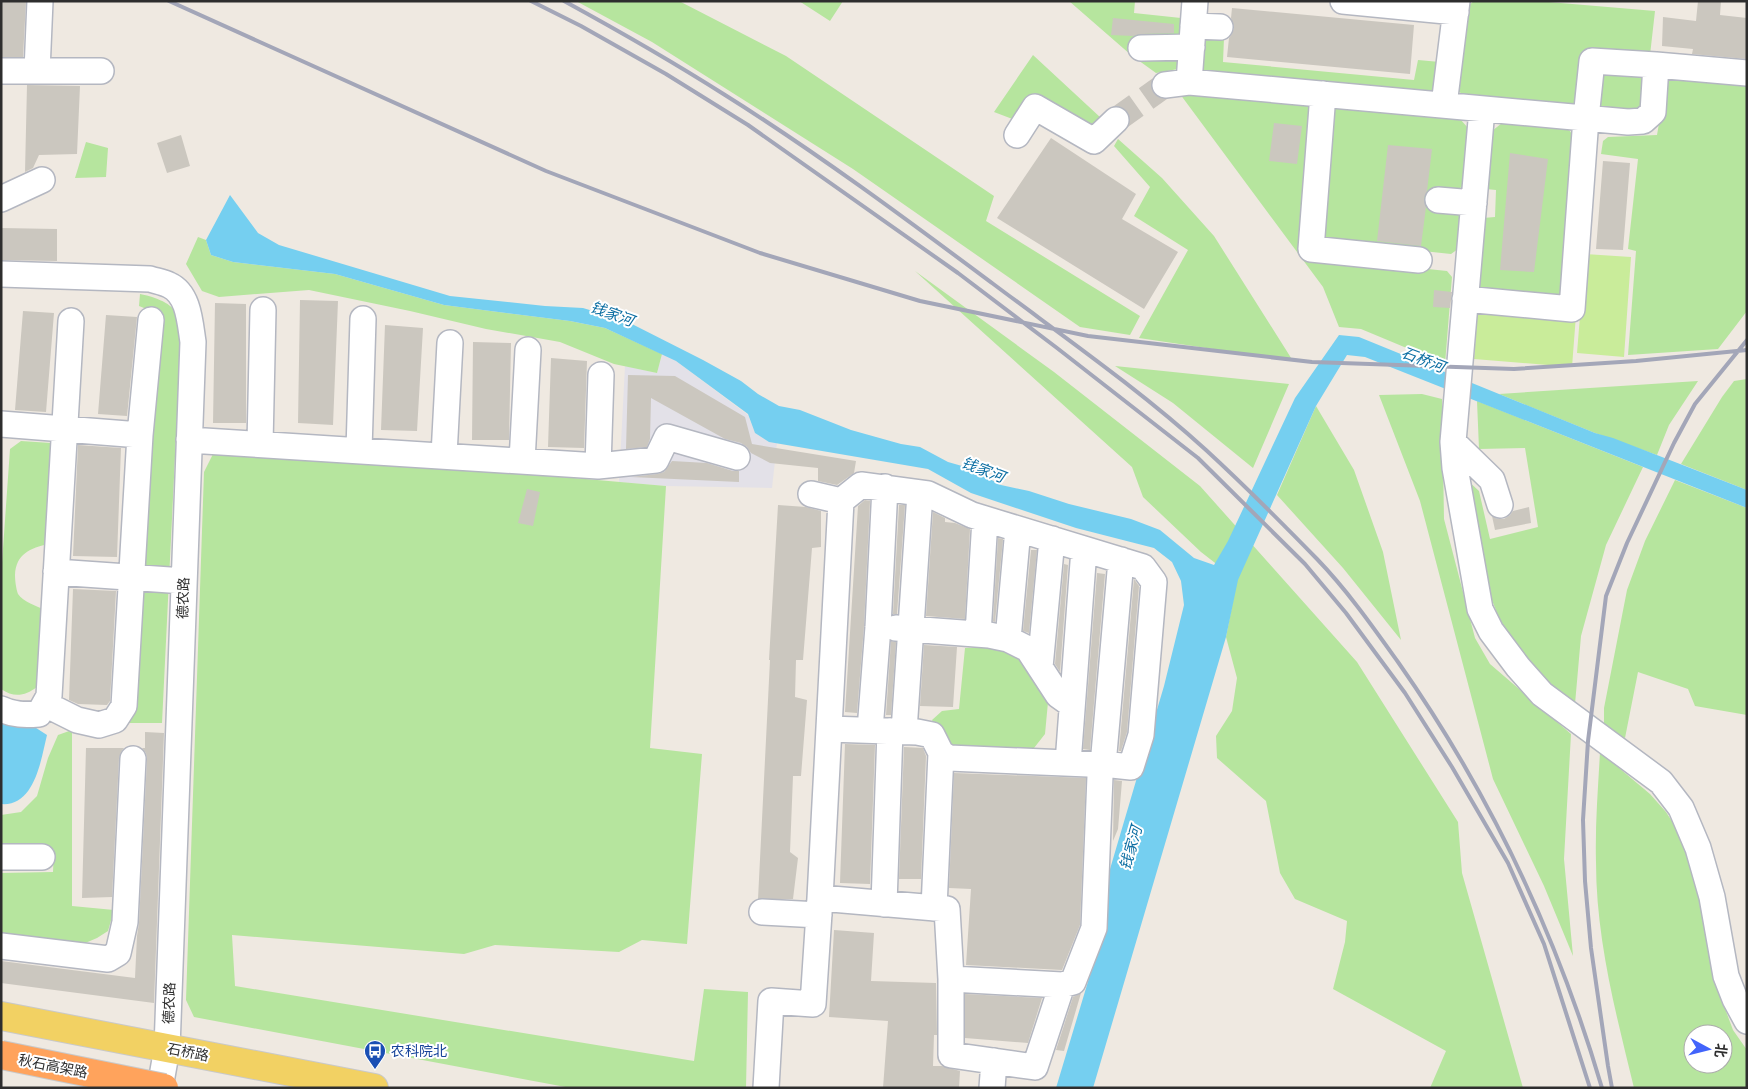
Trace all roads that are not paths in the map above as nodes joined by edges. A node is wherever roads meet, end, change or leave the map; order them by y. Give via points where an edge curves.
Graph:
1 (40, 1) edge
2 (1195, 1) edge
3 (1343, 1) edge
4 (1456, 7) edge
5 (1220, 27) dead end
6 (1192, 37) junction
7 (1141, 48) dead end
8 (1656, 66) junction
9 (1, 71) edge
10 (37, 71) junction
11 (101, 71) dead end
12 (1747, 73) edge
13 (1323, 94) junction
14 (1444, 105) junction
15 (1482, 109) junction
16 (1586, 118) junction
17 (1116, 120) tunnel mouth
18 (1017, 135) dead end
19 (42, 180) dead end
20 (1, 199) edge
21 (1438, 200) dead end
22 (1474, 203) junction
23 (1419, 260) dead end
24 (1, 274) edge
25 (1465, 300) junction
26 (263, 310) dead end
27 (362, 319) dead end
28 (151, 320) dead end
29 (71, 321) dead end
30 (450, 343) dead end
31 (528, 350) dead end
32 (601, 375) dead end
33 (1, 424) edge
34 (65, 429) junction
35 (140, 435) junction
36 (189, 440) junction
37 (1453, 442) junction
38 (260, 444) junction
39 (359, 450) junction
40 (444, 455) junction
41 (737, 457) dead end
42 (522, 461) junction
43 (598, 466) junction
44 (885, 487) junction
45 (920, 493) junction
46 (811, 494) dead end
47 (842, 501) junction
48 (1500, 505) dead end
49 (985, 519) junction
50 (1018, 529) junction
51 (1052, 539) junction
52 (1084, 549) junction
53 (1121, 560) junction
54 (56, 572) junction
55 (130, 577) junction
56 (184, 581) junction
57 (878, 627) junction
58 (911, 629) junction
59 (978, 634) junction
60 (1008, 639) junction
61 (1040, 666) junction
62 (45, 704) junction
63 (1072, 705) junction
64 (1, 708) edge
65 (830, 729) junction
66 (888, 731) junction
67 (941, 753) junction
68 (133, 759) dead end
69 (1068, 763) junction
70 (1103, 764) junction
71 (1, 857) edge
72 (42, 857) dead end
73 (884, 904) junction
74 (820, 907) junction
75 (934, 908) junction
76 (762, 912) dead end
77 (1, 946) edge
78 (951, 979) junction
79 (1062, 985) junction
80 (1, 1016) edge
81 (1747, 1021) edge
82 (167, 1048) junction
83 (1, 1055) edge
84 (994, 1061) junction
85 (162, 1088) edge
86 (374, 1088) edge
87 (766, 1088) edge
88 (992, 1088) edge

1 - 10 street
2 - 6 street
3 - 4 street
4 - 14 street
5 - 6 street
6 - 7 street
6 - 13 street via 1177,83
8 - 12 street
8 - 16 street via 1652,112 1643,122
8 - 16 street via 1592,61
9 - 10 street
10 - 11 street
13 - 14 street
13 - 23 street via 1311,249
14 - 15 street
15 - 16 street
15 - 22 street
16 - 25 street via 1572,309
17 - 18 street via 1094,141 1036,106
19 - 20 street
21 - 22 street
22 - 25 street
24 - 36 street, 德农路 via 150,279 171,285 181,294 189,312 193,342
25 - 37 street
26 - 38 street
27 - 39 street
28 - 35 street
29 - 34 street
30 - 40 street
31 - 42 street
32 - 43 street
33 - 34 street
34 - 35 street
34 - 54 street
35 - 55 street
36 - 38 street
36 - 56 street, 德农路
37 - 48 street via 1492,480
37 - 81 street via 1480,609 1491,631 1542,694 1661,782 1681,808 1698,848 1712,897 1726,976
38 - 39 street
39 - 40 street
40 - 42 street
41 - 43 street via 667,437 656,460
42 - 43 street
44 - 45 street
44 - 47 street via 861,485
44 - 57 street
45 - 49 street
45 - 58 street
46 - 47 street
47 - 65 street
49 - 50 street
49 - 59 street
50 - 51 street
50 - 60 street
51 - 52 street
51 - 61 street
52 - 53 street
52 - 63 street
53 - 70 street
53 - 70 street via 1143,567 1154,582 1141,735 1131,767
54 - 55 street
54 - 62 street via 49,696
55 - 56 street
55 - 62 street via 124,706 115,720 99,725 77,720
56 - 82 street, 德农路
57 - 58 street
57 - 66 street
58 - 59 street
58 - 66 street
59 - 60 street
60 - 61 street via 1028,649
61 - 63 street via 1058,695
62 - 64 street via 39,714 23,715
63 - 69 street
65 - 66 street
65 - 74 street
66 - 67 street via 932,735
66 - 73 street
67 - 69 street via 949,758
67 - 75 street
68 - 77 street via 125,922 118,953 108,958
69 - 70 street
70 - 79 street via 1094,928 1073,982
71 - 72 street
73 - 74 street
73 - 75 street
74 - 76 street
74 - 87 street via 813,1004 771,1001
75 - 78 street via 947,909
78 - 79 street
78 - 84 street via 951,1054
79 - 84 street via 1035,1067
80 - 82 main road, 石桥路
82 - 85 street, 德农路
82 - 86 main road, 石桥路
83 - 85 highway, 秋石高架路, bridge
84 - 88 street

